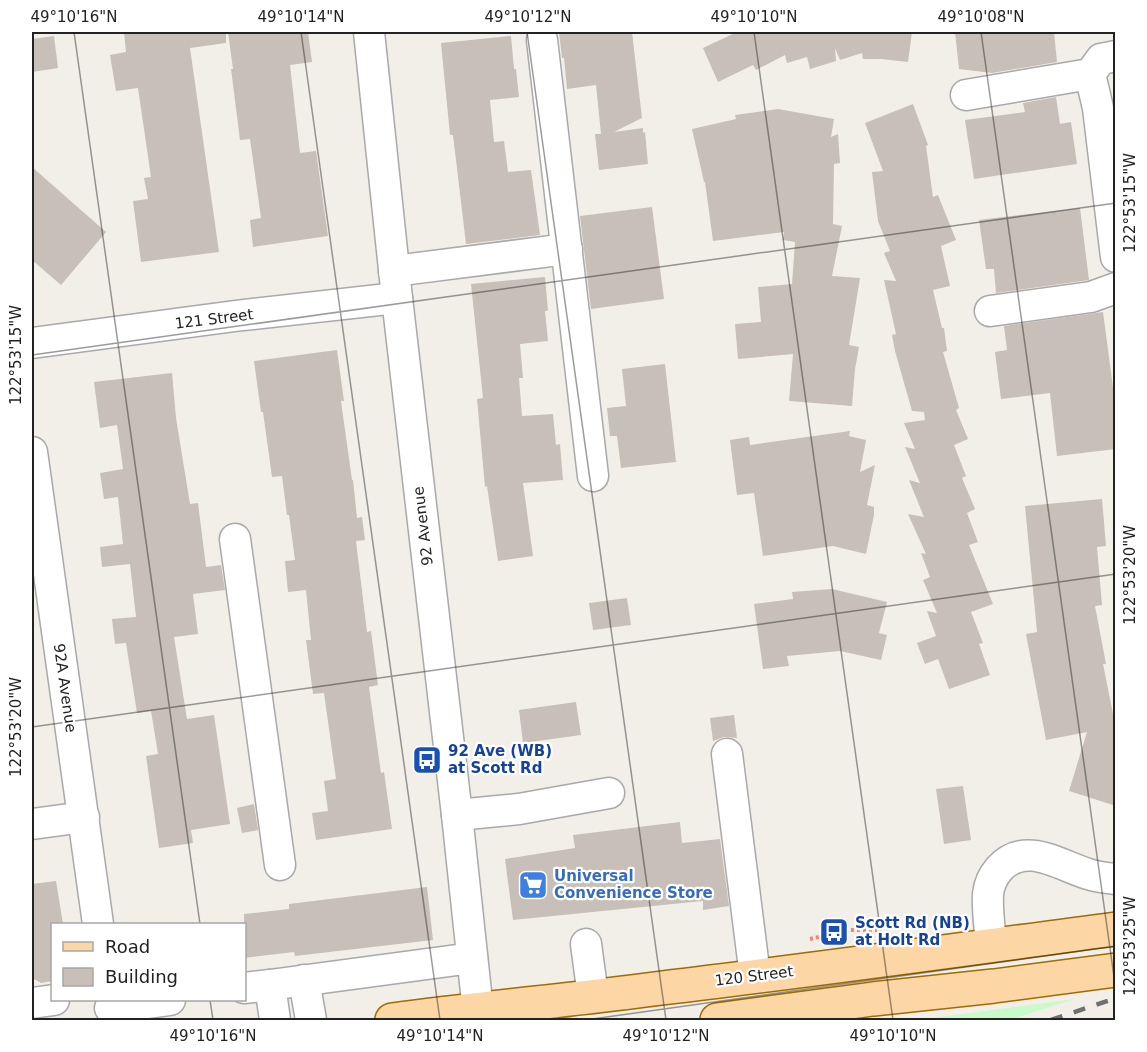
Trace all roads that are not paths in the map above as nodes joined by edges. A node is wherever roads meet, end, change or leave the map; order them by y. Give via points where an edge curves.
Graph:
1 (369, 32) edge
2 (542, 40) dead end
3 (1116, 56) edge
4 (1090, 74) junction
5 (966, 95) dead end
6 (567, 249) junction
7 (1116, 257) edge
8 (396, 285) junction
9 (1116, 288) edge
10 (990, 311) dead end
11 (32, 343) edge
12 (32, 470) edge
13 (593, 476) dead end
14 (235, 539) dead end
15 (43, 620) edge
16 (727, 754) dead end
17 (609, 793) dead end
18 (457, 815) junction
19 (84, 817) junction
20 (32, 824) edge
21 (280, 865) dead end
22 (1116, 879) edge
23 (98, 923) edge
24 (1116, 929) edge
25 (585, 944) dead end
26 (991, 945) junction
27 (472, 958) junction
28 (1116, 970) edge
29 (755, 976) junction
30 (304, 980) junction
31 (994, 986) junction
32 (257, 987) edge
33 (593, 996) junction
34 (51, 1000) edge
35 (158, 1001) edge
36 (32, 1003) edge
37 (110, 1009) edge
38 (479, 1015) edge
39 (275, 1020) edge
40 (311, 1020) edge
41 (392, 1020) edge
42 (717, 1020) edge

1 - 8 street, 92 Avenue
2 - 6 street
3 - 4 street via 1101,59
4 - 5 street
4 - 7 street via 1098,108
6 - 8 street, 121 Street
6 - 13 street
8 - 11 street, 121 Street via 360,301
8 - 18 street, 92 Avenue
9 - 10 street via 1091,297
12 - 15 street, 92A Avenue
14 - 21 street
15 - 19 street, 92A Avenue
16 - 29 street
17 - 18 street
18 - 27 street, 92 Avenue
19 - 20 street
19 - 23 street, 92A Avenue
22 - 26 street via 1036,855 1010,861 997,871 990,885
24 - 26 main road, 120 Street
25 - 33 street
26 - 29 main road, 120 Street
26 - 31 main road
27 - 30 street
27 - 38 street, 92 Avenue
28 - 31 main road
29 - 33 main road, 120 Street
30 - 32 street
30 - 40 street
31 - 42 main road
32 - 39 street
33 - 38 main road, 120 Street
34 - 36 street
35 - 37 street
38 - 41 main road, 120 Street

